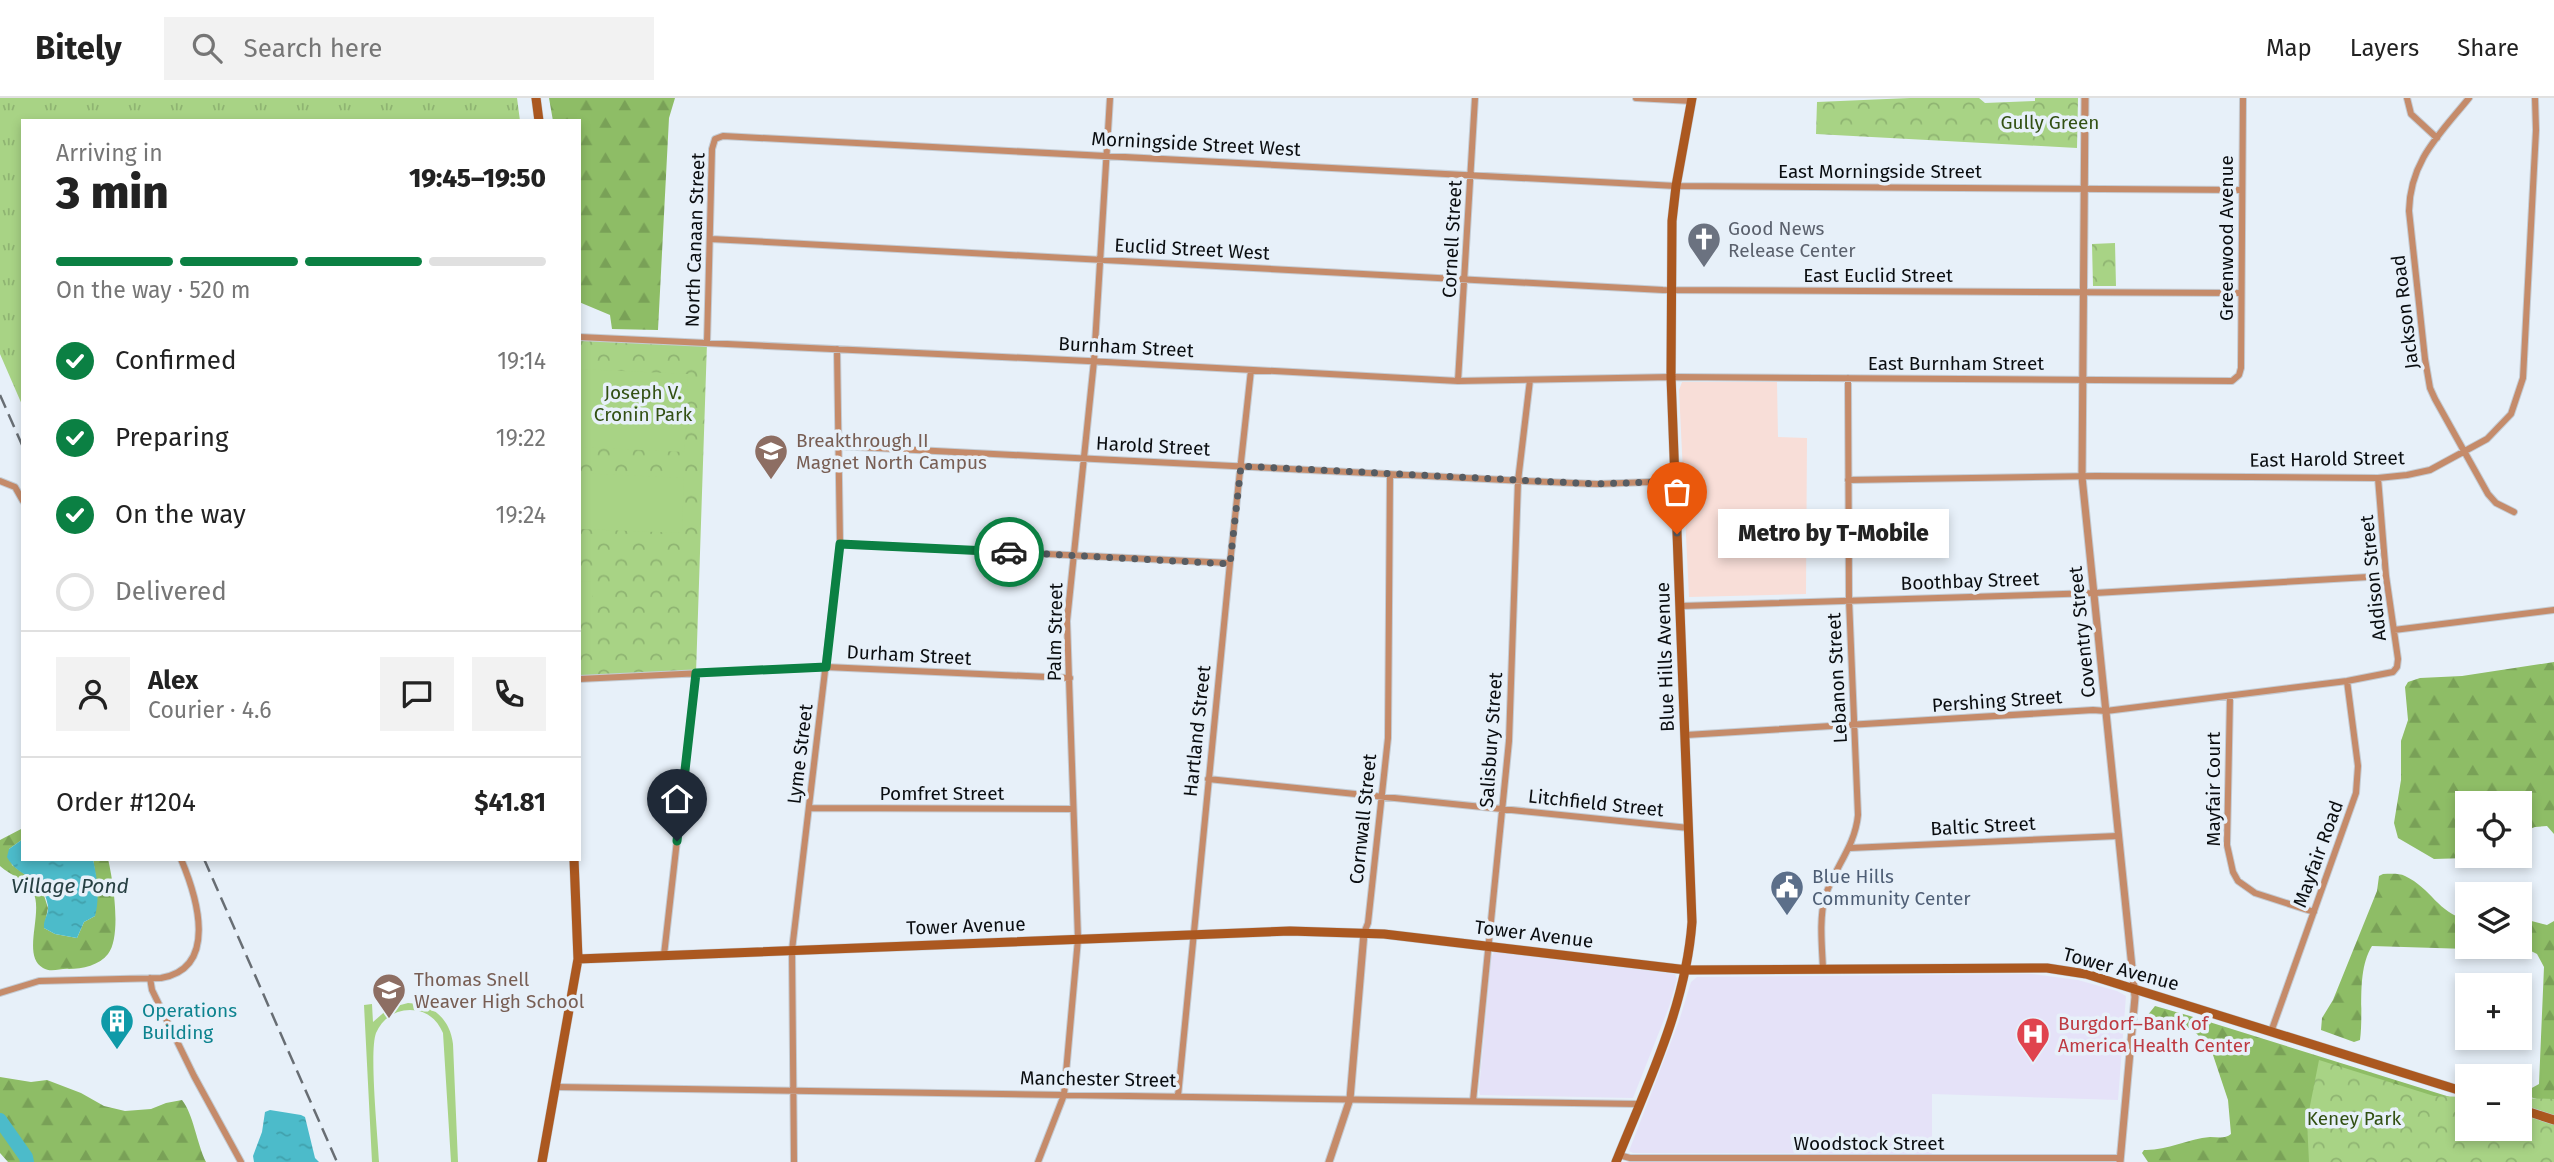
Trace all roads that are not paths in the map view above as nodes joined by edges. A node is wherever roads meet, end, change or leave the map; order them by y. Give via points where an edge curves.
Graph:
1 (536, 98) edge
2 (1110, 98) edge
3 (1475, 98) edge
4 (1636, 98) edge
5 (2085, 98) edge
6 (2243, 98) edge
7 (2407, 98) edge
8 (2469, 98) edge
9 (2535, 98) edge
10 (1692, 99) edge
11 (539, 119) edge
12 (2437, 138) junction
13 (715, 139) joint
14 (1106, 155) junction
15 (1472, 174) junction
16 (1676, 186) junction
17 (2084, 188) junction
18 (2242, 190) junction
19 (711, 239) junction
20 (1100, 259) junction
21 (1466, 279) junction
22 (1672, 290) junction
23 (2084, 293) junction
24 (2241, 293) junction
25 (581, 337) edge
26 (707, 343) junction
27 (836, 349) junction
28 (1094, 361) junction
29 (1251, 370) junction
30 (1671, 377) junction
31 (2238, 377) joint
32 (1849, 378) junction
33 (1530, 380) junction
34 (2084, 380) junction
35 (1458, 381) junction
36 (838, 446) junction
37 (2464, 453) junction
38 (1084, 458) junction
39 (1241, 466) junction
40 (1390, 474) junction
41 (2082, 477) junction
42 (2378, 478) junction
43 (1848, 480) junction
44 (0, 481) edge
45 (1518, 481) junction
46 (1675, 481) junction
47 (21, 498) edge
48 (2514, 512) dead end
49 (840, 544) junction
50 (1074, 555) junction
51 (1230, 564) junction
52 (2386, 576) junction
53 (2095, 593) junction
54 (1849, 600) junction
55 (1681, 606) junction
56 (2554, 610) edge
57 (2394, 630) junction
58 (826, 667) junction
59 (2393, 672) joint
60 (696, 673) junction
61 (1070, 678) junction
62 (581, 679) edge
63 (2347, 681) junction
64 (2230, 696) junction
65 (2105, 711) junction
66 (1855, 726) junction
67 (1686, 735) junction
68 (1208, 779) junction
69 (1382, 797) junction
70 (810, 808) junction
71 (1073, 809) junction
72 (1503, 810) junction
73 (1689, 828) junction
74 (2117, 836) junction
75 (1850, 848) junction
76 (182, 861) edge
77 (574, 861) edge
78 (2314, 912) junction
79 (1364, 933) junction
80 (1193, 934) junction
81 (1078, 939) junction
82 (1488, 946) junction
83 (792, 950) junction
84 (664, 955) junction
85 (579, 959) junction
86 (1823, 969) junction
87 (1687, 970) junction
88 (150, 978) junction
89 (2134, 988) junction
90 (0, 993) edge
91 (2271, 1032) junction
92 (556, 1087) junction
93 (2455, 1089) edge
94 (793, 1091) junction
95 (1064, 1095) junction
96 (1178, 1096) junction
97 (1350, 1099) junction
98 (1473, 1101) junction
99 (1639, 1104) junction
100 (2532, 1114) edge
101 (2554, 1120) edge
102 (1618, 1159) edge
103 (1904, 1160) edge
104 (2120, 1160) edge
105 (241, 1162) edge
106 (542, 1162) edge
107 (794, 1162) edge
108 (1038, 1162) edge
109 (1329, 1162) edge

1 - 11 main road
2 - 14 street, Palm Street
3 - 15 street, Cornell Street
4 - 10 street
5 - 17 street, Coventry Street
6 - 18 street, Greenwood Avenue
7 - 12 street via 2412,114
8 - 12 street, Jackson Road
9 - 37 street, East Harold Street via 2523,378 2516,405 2502,426
10 - 16 main road, Blue Hills Avenue
12 - 37 street, Jackson Road via 2412,178 2409,211 2430,388
13 - 14 street, Morningside Street West via 741,136
13 - 19 street, North Canaan Street
14 - 15 street, Morningside Street West
14 - 20 street, Palm Street
15 - 16 street, Morningside Street West
15 - 21 street, Cornell Street
16 - 17 street, East Morningside Street
16 - 22 main road, Blue Hills Avenue
17 - 18 street, East Morningside Street
17 - 23 street, Coventry Street
18 - 24 street, Greenwood Avenue
19 - 20 street, Euclid Street West
19 - 26 street, North Canaan Street
20 - 21 street, Euclid Street West
20 - 28 street, Palm Street
21 - 22 street, Euclid Street West
21 - 35 street, Cornell Street
22 - 23 street, East Euclid Street
22 - 30 main road, Blue Hills Avenue
23 - 24 street, East Euclid Street
23 - 34 street, Coventry Street
24 - 31 street, Greenwood Avenue
25 - 26 street, Burnham Street
26 - 27 street, Burnham Street
27 - 28 street, Burnham Street
27 - 36 street, Lyme Street
28 - 29 street, Burnham Street
28 - 38 street, Palm Street
29 - 35 street, Burnham Street
29 - 39 street, Hartland Street
30 - 32 street, East Burnham Street
30 - 33 street, Burnham Street
30 - 46 main road, Blue Hills Avenue
31 - 34 street, East Burnham Street via 2224,382
32 - 34 street, East Burnham Street
32 - 43 street, Lebanon Street
33 - 35 street, Burnham Street
33 - 45 street, Salisbury Street
34 - 41 street, Coventry Street
36 - 38 street, Harold Street
36 - 49 street, Lyme Street
37 - 42 street, East Harold Street via 2430,470
37 - 48 street, Jackson Road via 2488,494
38 - 39 street, Harold Street
38 - 50 street, Palm Street
39 - 40 street, Harold Street
39 - 51 street, Hartland Street
40 - 45 street, Harold Street
40 - 69 street, Cornwall Street via 1388,738
41 - 42 street, East Harold Street
41 - 43 street, East Harold Street
41 - 53 street, Coventry Street
42 - 52 street, Addison Street
43 - 54 street, Lebanon Street
44 - 47 street via 15,487
45 - 46 street, Harold Street
45 - 72 street, Salisbury Street
46 - 55 main road, Blue Hills Avenue
49 - 50 street
49 - 58 street, Lyme Street
50 - 51 street
50 - 61 street, Palm Street via 1067,621
51 - 68 street, Hartland Street
52 - 53 street, Boothbay Street
52 - 57 street, Addison Street
53 - 54 street, Boothbay Street
53 - 65 street, Coventry Street
54 - 55 street, Boothbay Street
54 - 66 street, Lebanon Street
55 - 67 main road, Blue Hills Avenue
56 - 57 street
57 - 59 street, Addison Street via 2398,659
58 - 60 street, Durham Street
58 - 61 street, Durham Street
58 - 70 street, Lyme Street
59 - 63 street, Pershing Street
60 - 62 street, Durham Street
60 - 84 street
61 - 71 street, Palm Street
63 - 64 street, Pershing Street
63 - 78 street, Mayfair Road via 2358,780 2354,804
64 - 65 street, Pershing Street
64 - 78 street, Mayfair Court via 2227,845 2233,872 2255,893
65 - 66 street, Pershing Street
65 - 74 street, Coventry Street
66 - 67 street, Pershing Street
66 - 75 street, Lebanon Street via 1858,816
67 - 73 main road, Blue Hills Avenue
68 - 69 street, Litchfield Street
68 - 80 street, Hartland Street
69 - 72 street, Litchfield Street
69 - 79 street, Cornwall Street
70 - 71 street, Pomfret Street
70 - 83 street, Lyme Street
71 - 81 street, Palm Street
72 - 73 street, Litchfield Street
72 - 82 street, Salisbury Street
73 - 87 main road, Blue Hills Avenue via 1693,918
74 - 75 street, Baltic Street
74 - 89 street, Coventry Street
75 - 86 street, Lebanon Street via 1823,905
76 - 88 street via 195,904 198,948 182,971
77 - 85 main road
78 - 91 street, Mayfair Road
79 - 80 main road, Tower Avenue
79 - 82 main road, Tower Avenue
79 - 97 street, Cornwall Street
80 - 81 main road, Tower Avenue
80 - 96 street, Hartland Street
81 - 83 main road, Tower Avenue
81 - 95 street, Palm Street
82 - 87 main road, Tower Avenue
82 - 98 street, Salisbury Street
83 - 84 main road, Tower Avenue
83 - 94 street, Lyme Street
84 - 85 main road, Tower Avenue
85 - 92 main road
86 - 87 main road, Tower Avenue
86 - 89 main road, Tower Avenue via 2047,968
87 - 99 main road, Blue Hills Avenue
88 - 90 street via 39,981
88 - 105 street via 187,1061
89 - 91 main road, Tower Avenue
89 - 104 street, Coventry Street
91 - 93 main road, Tower Avenue
92 - 94 street, Manchester Street
92 - 106 main road
94 - 95 street, Manchester Street
94 - 107 street, Lyme Street
95 - 96 street, Manchester Street
95 - 108 street, Palm Street
96 - 97 street, Manchester Street
97 - 98 street, Manchester Street
97 - 109 street, Cornwall Street
98 - 99 street, Manchester Street
99 - 102 main road, Blue Hills Avenue
100 - 101 main road
102 - 103 street, Woodstock Street
103 - 104 street, Woodstock Street

